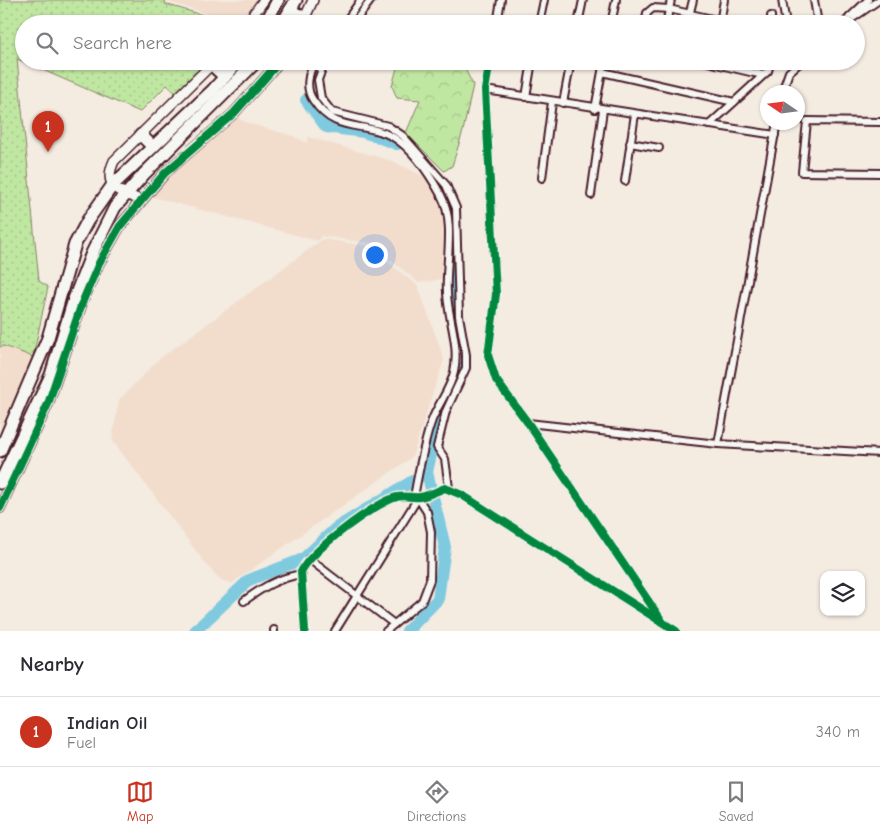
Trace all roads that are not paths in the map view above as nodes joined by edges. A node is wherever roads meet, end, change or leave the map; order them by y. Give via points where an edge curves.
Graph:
1 (264, 0) edge
2 (278, 0) edge
3 (313, 0) edge
4 (361, 0) edge
5 (372, 0) edge
6 (501, 0) edge
7 (544, 0) edge
8 (583, 0) edge
9 (616, 0) edge
10 (671, 0) edge
11 (693, 0) edge
12 (724, 0) edge
13 (782, 0) edge
14 (814, 0) edge
15 (868, 0) edge
16 (879, 0) edge
17 (669, 9) junction
18 (689, 14) junction
19 (253, 15) edge
20 (270, 15) edge
21 (307, 15) edge
22 (350, 15) edge
23 (360, 15) edge
24 (498, 15) edge
25 (541, 15) edge
26 (580, 15) edge
27 (613, 15) edge
28 (648, 15) edge
29 (668, 15) edge
30 (693, 15) edge
31 (721, 15) edge
32 (784, 15) edge
33 (816, 15) edge
34 (852, 15) edge
35 (857, 15) edge
36 (207, 70) edge
37 (220, 70) edge
38 (231, 70) edge
39 (248, 70) edge
40 (273, 70) edge
41 (311, 70) edge
42 (322, 70) edge
43 (488, 70) edge
44 (530, 70) edge
45 (569, 70) edge
46 (743, 70) edge
47 (767, 70) edge
48 (791, 70) edge
49 (602, 72) joint
50 (763, 75) junction
51 (225, 77) junction
52 (784, 85) edge
53 (485, 90) junction
54 (526, 97) junction
55 (552, 102) junction
56 (734, 102) junction
57 (563, 103) junction
58 (595, 108) junction
59 (603, 110) junction
60 (635, 114) junction
61 (880, 122) edge
62 (709, 125) junction
63 (776, 130) edge
64 (141, 135) junction
65 (775, 135) junction
66 (630, 143) junction
67 (153, 147) junction
68 (658, 148) dead end
69 (880, 173) edge
70 (542, 178) dead end
71 (625, 181) dead end
72 (112, 186) junction
73 (125, 195) junction
74 (591, 195) dead end
75 (140, 200) junction
76 (528, 423) junction
77 (718, 444) junction
78 (0, 451) edge
79 (880, 453) edge
80 (0, 483) edge
81 (447, 488) junction
82 (418, 497) junction
83 (0, 508) edge
84 (309, 559) junction
85 (302, 574) junction
86 (358, 595) junction
87 (244, 601) dead end
88 (662, 621) junction
89 (394, 624) junction
90 (305, 631) edge
91 (335, 631) edge
92 (386, 631) edge
93 (676, 631) edge

1 - 19 street
2 - 20 highway
3 - 21 street
4 - 22 street
5 - 23 street
6 - 24 street
7 - 25 street
8 - 26 street
9 - 27 street
10 - 17 street
11 - 18 street
12 - 31 street
13 - 32 street
14 - 33 street
15 - 34 street
16 - 35 street
17 - 18 street
17 - 28 street via 650,10
17 - 29 street
18 - 30 street
36 - 64 street
37 - 51 highway
38 - 51 highway
39 - 73 highway
40 - 75 street via 248,100 165,173
41 - 82 street via 308,94 320,111 334,121 393,137 431,177 447,211 447,295 456,356 454,374 432,420 421,456
42 - 81 street via 318,80 322,98 332,112 388,126 403,136 446,185 456,208 458,308 466,368 446,411 437,447 445,459
43 - 53 street
44 - 54 street
45 - 57 street
46 - 50 street
47 - 50 street
48 - 52 street
49 - 56 street
49 - 58 street
50 - 56 street
51 - 67 highway
53 - 54 street
53 - 76 street via 496,294 488,355 496,380
54 - 55 street
55 - 57 street
55 - 70 street
56 - 62 street
57 - 58 street
58 - 59 street
59 - 60 street
59 - 74 street
60 - 62 street
60 - 66 street
61 - 69 street via 808,121 802,172
62 - 65 street
63 - 65 street
64 - 67 highway
64 - 72 street via 114,161 109,177
65 - 77 street
66 - 68 street
66 - 71 street
67 - 72 highway
72 - 73 street
72 - 78 highway via 76,244 48,338
73 - 75 street
73 - 80 highway via 92,253 51,375
75 - 83 street via 120,226 99,263 48,404
76 - 77 street
76 - 88 street
77 - 79 street
81 - 82 street
81 - 88 street
82 - 84 street via 403,496 389,500 339,533
82 - 86 street
82 - 89 street via 427,512 431,532 430,580 422,601
84 - 85 street
84 - 86 street
85 - 87 street via 267,584
85 - 90 street
86 - 89 street
86 - 91 street
88 - 93 street
89 - 92 street

